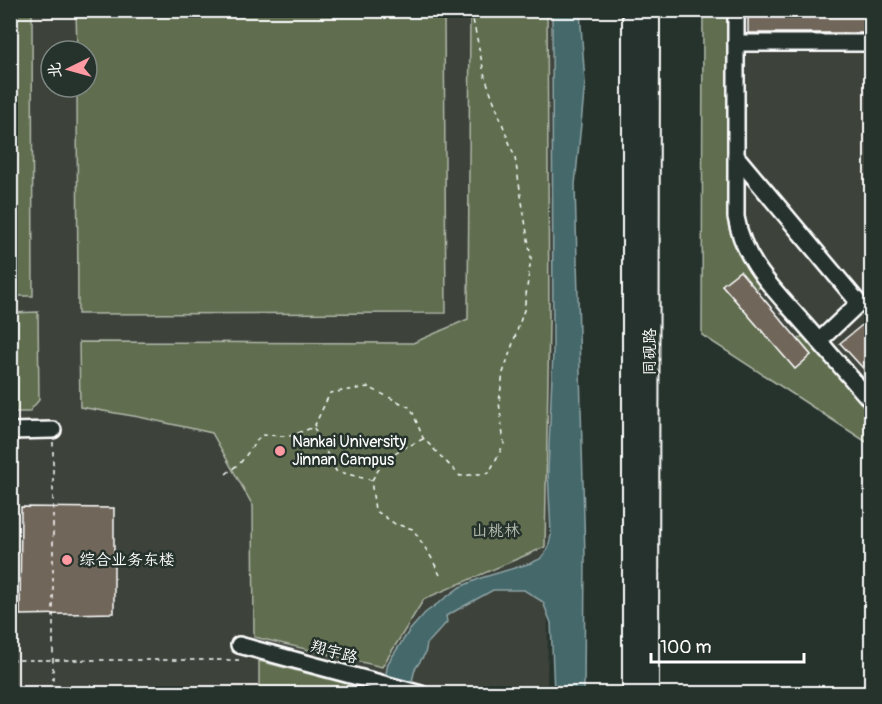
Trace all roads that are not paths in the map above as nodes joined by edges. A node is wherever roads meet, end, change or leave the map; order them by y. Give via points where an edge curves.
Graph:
1 (632, 10) edge
2 (650, 10) edge
3 (736, 10) edge
4 (736, 43) junction
5 (872, 43) edge
6 (736, 156) junction
7 (819, 341) junction
8 (872, 402) edge
9 (53, 430) road end
10 (10, 431) edge
11 (239, 652) road end
12 (421, 693) edge
13 (632, 693) edge
14 (649, 693) edge

1 - 13 main road, 同砚路
2 - 14 main road, 同砚路
3 - 4 street
4 - 5 street
4 - 6 street
6 - 7 street via 736,217 747,252
6 - 7 street via 858,303
7 - 8 street
9 - 10 street
11 - 12 street, 翔宇路

